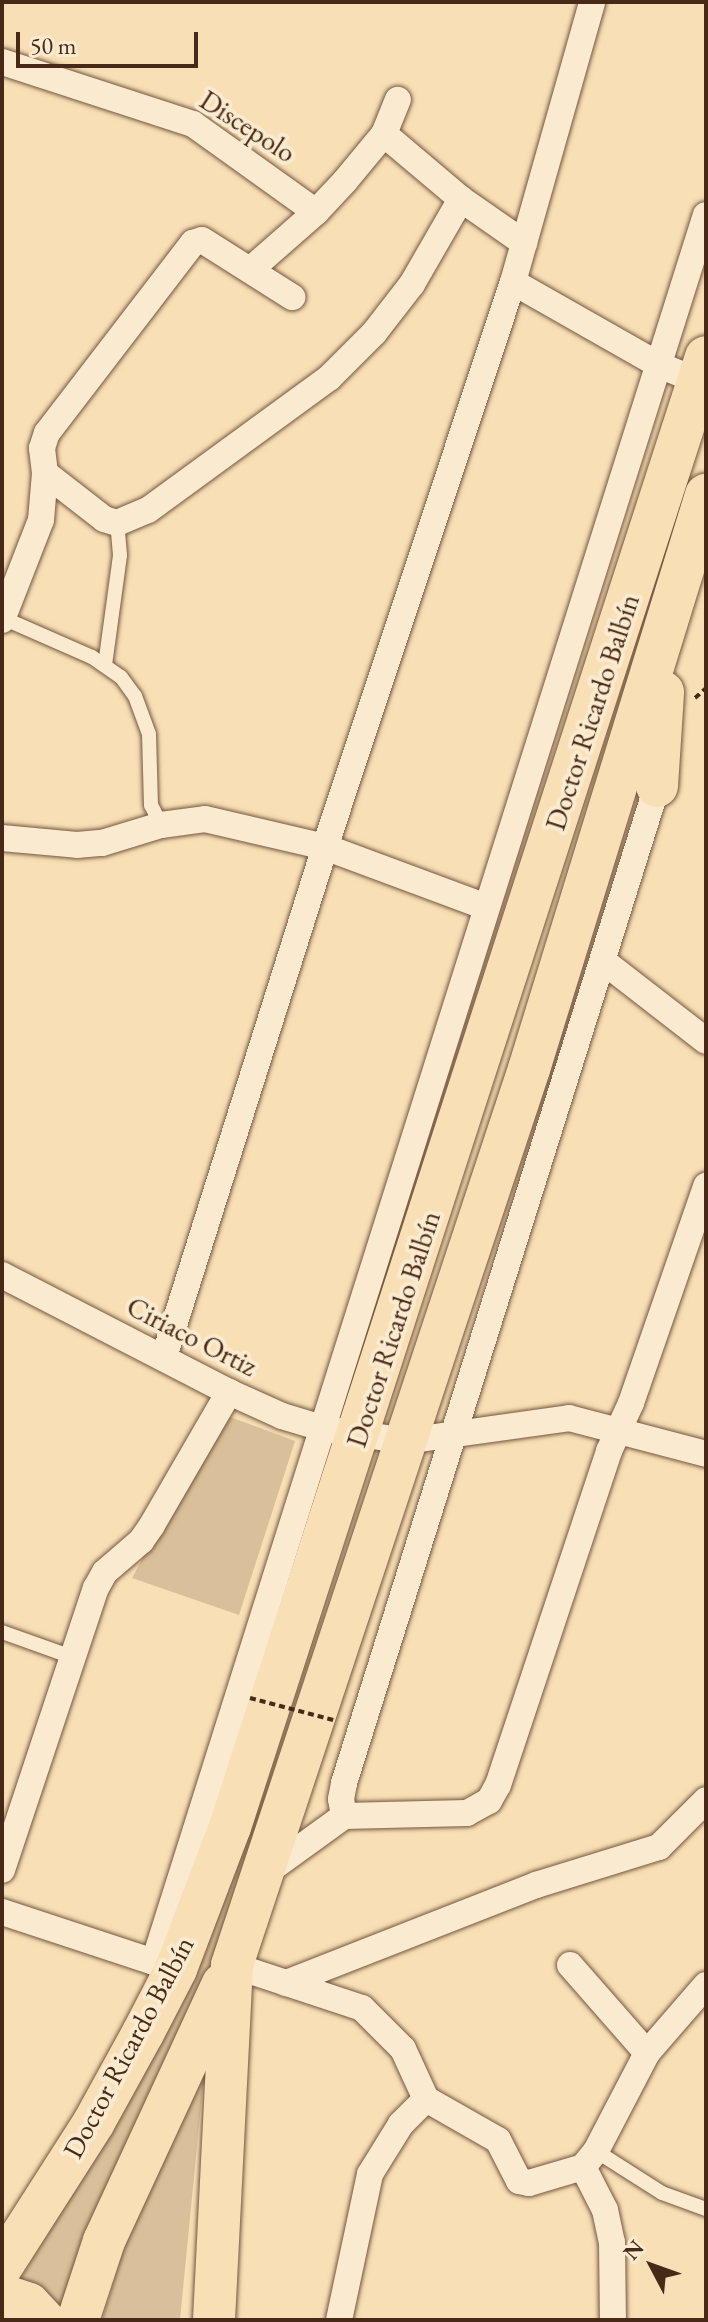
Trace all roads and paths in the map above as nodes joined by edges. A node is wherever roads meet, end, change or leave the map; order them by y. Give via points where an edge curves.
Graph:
1 (592, 2) edge
2 (2, 62) edge
3 (398, 100) dead end
4 (384, 134) junction
5 (461, 199) junction
6 (316, 212) junction
7 (706, 215) edge
8 (524, 243) junction
9 (250, 270) junction
10 (513, 282) junction
11 (292, 297) dead end
12 (659, 365) junction
13 (702, 369) edge
14 (45, 473) junction
15 (706, 495) edge
16 (117, 523) junction
17 (2, 619) edge
18 (668, 621) junction
19 (105, 665) junction
20 (657, 786) joint
21 (161, 825) junction
22 (2, 838) edge
23 (325, 847) junction
24 (486, 907) junction
25 (603, 961) junction
26 (706, 1041) edge
27 (706, 1186) edge
28 (696, 1252) edge
29 (2, 1275) edge
30 (164, 1357) junction
31 (229, 1392) junction
32 (620, 1429) junction
33 (342, 1431) junction
34 (455, 1435) junction
35 (406, 1441) junction
36 (706, 1454) edge
37 (2, 1632) edge
38 (72, 1657) junction
39 (250, 1698) dead end
40 (333, 1720) dead end
41 (706, 1800) edge
42 (344, 1816) junction
43 (2, 1870) edge
44 (262, 1875) junction
45 (2, 1912) edge
46 (165, 1965) junction
47 (232, 1965) junction
48 (570, 1965) dead end
49 (286, 1983) junction
50 (706, 1985) edge
51 (647, 2053) junction
52 (426, 2099) junction
53 (590, 2159) junction
54 (706, 2209) edge
55 (2, 2266) edge
56 (2, 2295) edge
57 (44, 2320) edge
58 (78, 2320) edge
59 (214, 2320) edge
60 (339, 2320) edge
61 (613, 2320) edge

1 - 8 street
2 - 6 street, Discepolo via 193,124
3 - 4 street
4 - 5 street
4 - 6 street
5 - 8 street
5 - 16 street via 412,284 329,378 148,510
6 - 9 street
7 - 12 street
8 - 10 street
9 - 11 street
9 - 14 street via 202,240 193,243 47,433 42,448
10 - 12 street
10 - 23 street
12 - 13 street
12 - 24 street
13 - 33 main road, Doctor Ricardo Balbín
14 - 16 street via 104,519
14 - 17 street via 41,520
15 - 18 main road, Doctor Ricardo Balbín
16 - 19 lane via 120,555
17 - 19 lane
18 - 20 main road
18 - 35 main road, Doctor Ricardo Balbín
19 - 21 lane via 135,696 149,734 151,805
20 - 25 street
21 - 22 street via 89,844
21 - 23 street via 205,819
23 - 24 street
23 - 30 street
24 - 33 street
25 - 26 street
25 - 34 street
27 - 28 street
28 - 32 street
29 - 30 street, Ciriaco Ortiz
30 - 31 street, Ciriaco Ortiz
31 - 33 street, Ciriaco Ortiz via 282,1416
31 - 38 street via 141,1541 105,1572
32 - 34 street, Ciriaco Ortiz via 569,1418
32 - 36 street, Ciriaco Ortiz
32 - 42 street via 489,1801 467,1813
33 - 35 street, Ciriaco Ortiz
33 - 46 main road, Doctor Ricardo Balbín via 230,1827
34 - 35 street, Ciriaco Ortiz
34 - 42 street via 344,1783
35 - 44 main road, Doctor Ricardo Balbín
37 - 38 lane
38 - 43 street
39 - 40 path, bridge
41 - 49 street via 659,1847 536,1885
42 - 44 street
44 - 47 main road, Doctor Ricardo Balbín
45 - 46 street
46 - 55 main road, Doctor Ricardo Balbín via 94,2122
47 - 49 street
47 - 58 main road via 104,2241
47 - 59 main road, Doctor Ricardo Balbín
48 - 51 street
49 - 52 street via 362,2008 403,2049
50 - 51 street
51 - 53 street
52 - 53 street via 498,2140 519,2181 529,2183
52 - 60 street via 401,2124 370,2174
53 - 54 lane
53 - 61 street via 612,2242
56 - 57 main road via 29,2304

